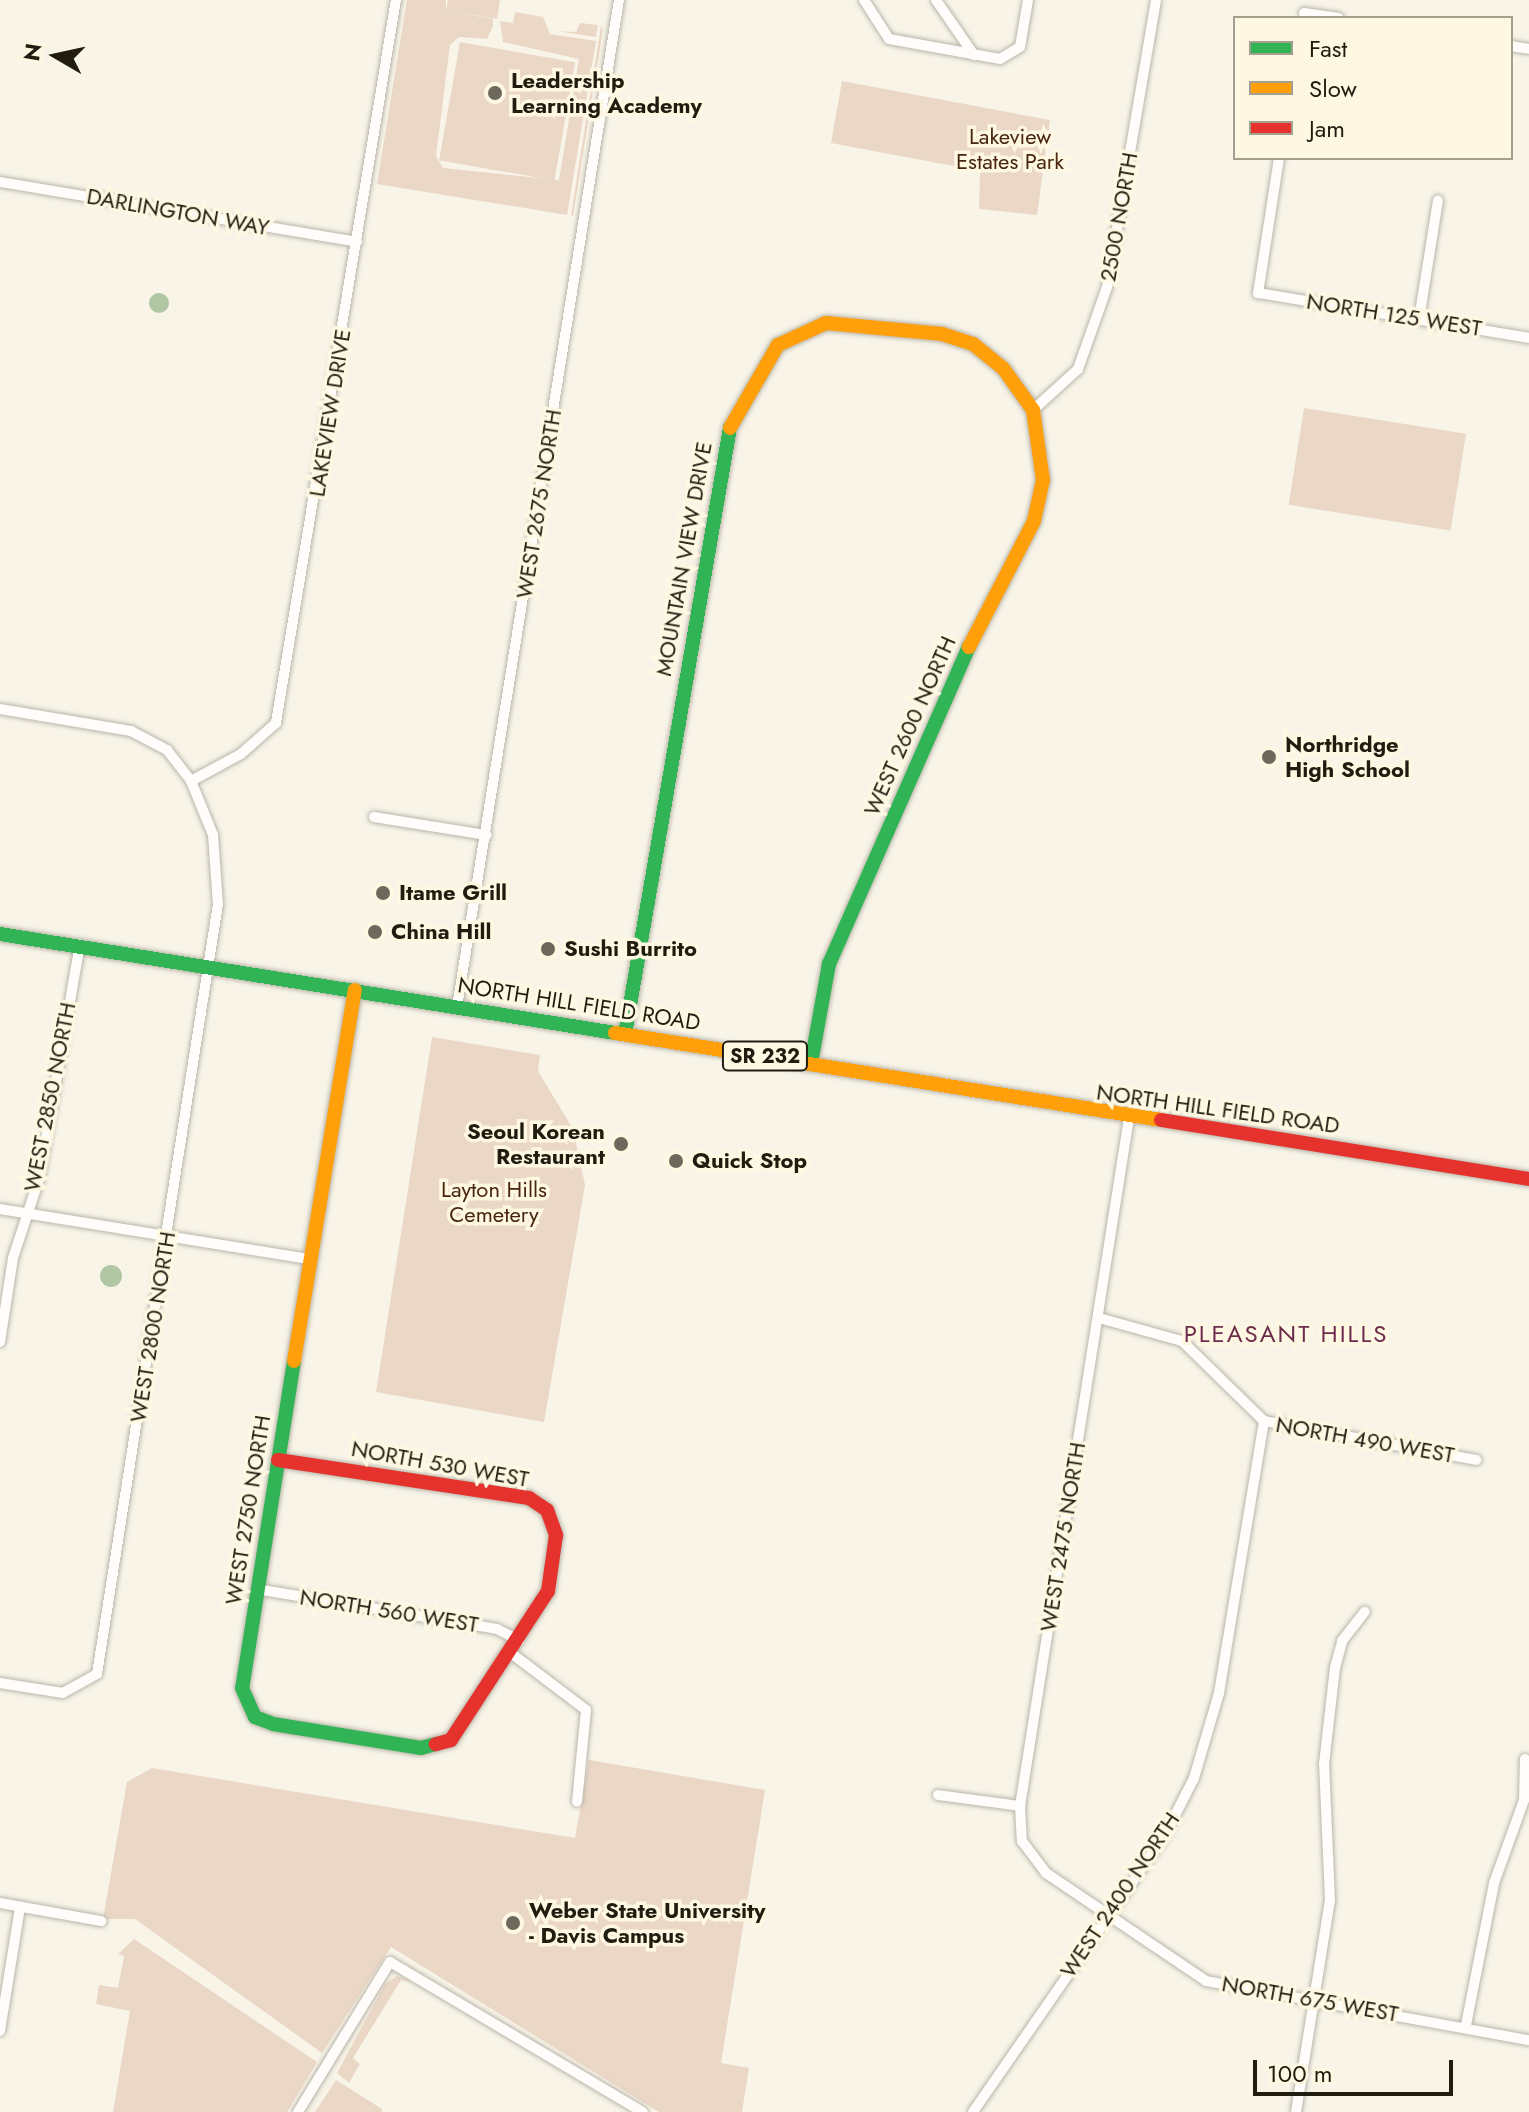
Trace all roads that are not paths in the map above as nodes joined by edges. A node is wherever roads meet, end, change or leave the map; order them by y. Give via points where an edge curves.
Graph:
1 (396, 0) edge
2 (619, 0) edge
3 (864, 0) edge
4 (936, 0) edge
5 (1018, 0) edge
6 (1156, 0) edge
7 (1306, 0) edge
8 (1027, 5) edge
9 (1303, 15) edge
10 (974, 55) junction
11 (1279, 160) edge
12 (0, 182) edge
13 (1438, 201) dead end
14 (357, 242) junction
15 (1419, 319) junction
16 (1529, 338) edge
17 (1033, 410) junction
18 (0, 709) edge
19 (191, 781) junction
20 (374, 817) dead end
21 (487, 835) junction
22 (0, 934) edge
23 (80, 945) junction
24 (210, 968) junction
25 (355, 990) junction
26 (457, 1007) junction
27 (625, 1034) junction
28 (811, 1063) junction
29 (1129, 1118) junction
30 (1529, 1179) edge
31 (0, 1209) edge
32 (25, 1213) junction
33 (168, 1236) junction
34 (310, 1259) junction
35 (1099, 1318) junction
36 (0, 1342) edge
37 (1264, 1421) junction
38 (278, 1460) junction
39 (1476, 1460) dead end
40 (256, 1589) junction
41 (1365, 1612) dead end
42 (515, 1647) junction
43 (0, 1683) edge
44 (1525, 1759) dead end
45 (938, 1795) dead end
46 (577, 1802) dead end
47 (1020, 1806) junction
48 (0, 1903) edge
49 (20, 1907) junction
50 (1108, 1916) junction
51 (101, 1921) dead end
52 (1314, 2002) junction
53 (1466, 2025) junction
54 (0, 2031) edge
55 (1529, 2040) edge
56 (298, 2112) edge
57 (643, 2112) edge
58 (973, 2112) edge
59 (1296, 2112) edge

1 - 14 street, LAKEVIEW DRIVE
2 - 21 street, WEST 2675 NORTH
3 - 10 street via 889,39
4 - 10 street
5 - 8 street
6 - 17 street, 2500 NORTH via 1107,287 1078,369
7 - 9 street
8 - 10 street via 1020,47 1000,59
11 - 15 street, NORTH 125 WEST via 1258,293
12 - 14 street, DARLINGTON WAY
13 - 15 street
14 - 19 street, LAKEVIEW DRIVE via 276,723 241,754
15 - 16 street, NORTH 125 WEST
17 - 27 street, MOUNTAIN VIEW DRIVE via 1003,368 973,344 866,323 826,323 778,345 753,378 720,459
17 - 28 street, WEST 2600 NORTH via 1043,480 1034,521 951,683 829,964
18 - 19 street via 154,739
19 - 24 street, WEST 2800 NORTH via 217,863
20 - 21 street
21 - 26 street, WEST 2675 NORTH
22 - 23 street, NORTH HILL FIELD ROAD / SR 232
23 - 24 street, NORTH HILL FIELD ROAD / SR 232
23 - 32 street, WEST 2850 NORTH via 39,1179
24 - 25 street, NORTH HILL FIELD ROAD / SR 232
24 - 33 street, WEST 2800 NORTH
25 - 26 street, NORTH HILL FIELD ROAD / SR 232
25 - 34 street, WEST 2750 NORTH
26 - 27 street, NORTH HILL FIELD ROAD / SR 232
27 - 28 street, NORTH HILL FIELD ROAD / SR 232
28 - 29 street, NORTH HILL FIELD ROAD / SR 232
29 - 30 street, NORTH HILL FIELD ROAD / SR 232
29 - 35 street, WEST 2475 NORTH
31 - 32 street
32 - 33 street
32 - 36 street, WEST 2850 NORTH
33 - 34 street
33 - 43 street, WEST 2800 NORTH via 101,1660 90,1684 63,1693
34 - 38 street, WEST 2750 NORTH
35 - 37 street, NORTH 490 WEST via 1182,1341
35 - 47 street, WEST 2475 NORTH
37 - 39 street, NORTH 490 WEST
37 - 50 street, WEST 2400 NORTH via 1210,1730 1166,1833
38 - 40 street, WEST 2750 NORTH
38 - 42 street, NORTH 530 WEST via 529,1498 547,1510 556,1535 548,1591
40 - 42 street, NORTH 560 WEST via 497,1629
40 - 42 street, WEST 2750 NORTH via 242,1688 255,1717 273,1724 438,1747 451,1740
41 - 52 street via 1342,1641 1335,1668 1324,1798 1334,1862
42 - 46 street, NORTH 560 WEST via 586,1710
44 - 53 street via 1524,1800 1494,1883
45 - 47 street
47 - 50 street, WEST 2475 NORTH via 1032,1858
48 - 49 street
49 - 51 street
49 - 54 street
50 - 52 street, NORTH 675 WEST via 1206,1981
50 - 58 street, WEST 2400 NORTH
52 - 53 street, NORTH 675 WEST
52 - 59 street
53 - 55 street, NORTH 675 WEST
56 - 57 street via 390,1962

